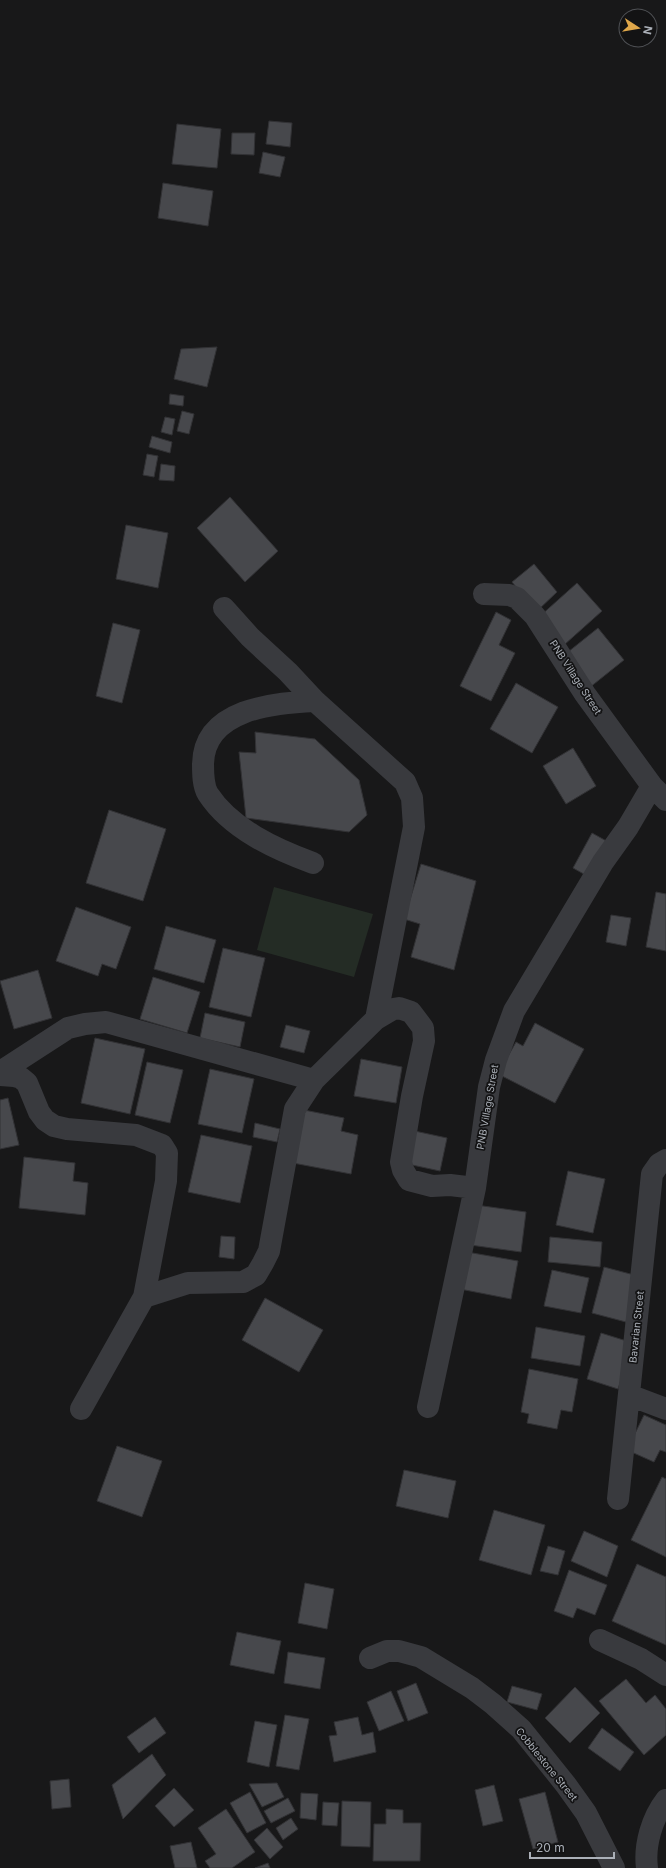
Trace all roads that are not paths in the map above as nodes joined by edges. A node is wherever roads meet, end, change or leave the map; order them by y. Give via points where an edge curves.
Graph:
1 (484, 594) dead end
2 (224, 608) dead end
3 (315, 701) junction
4 (659, 793) edge
5 (312, 863) dead end
6 (376, 1019) junction
7 (0, 1073) edge
8 (314, 1080) junction
9 (666, 1160) edge
10 (475, 1188) junction
11 (144, 1297) junction
12 (629, 1395) junction
13 (428, 1407) dead end
14 (80, 1409) dead end
15 (666, 1409) edge
16 (618, 1499) dead end
17 (600, 1640) dead end
18 (370, 1658) dead end
19 (666, 1675) edge
20 (666, 1800) edge
21 (614, 1868) edge
22 (647, 1868) edge

1 - 4 street, PNB Village Street via 509,595 517,598 535,616 585,694
2 - 3 street
3 - 5 street via 286,702 264,707 224,722 209,738 203,760 207,793 222,810 250,834
3 - 6 street via 405,782 412,798 414,827
4 - 10 street, PNB Village Street via 603,862 514,1011 489,1087
6 - 8 street
6 - 10 street via 399,1008 411,1012 423,1028 424,1040 401,1162 403,1170 409,1180 432,1186
7 - 8 street via 68,1028 106,1022
7 - 11 street via 21,1078 27,1083 39,1112 54,1126 66,1130 136,1135 162,1145 167,1153 166,1181
8 - 11 street via 295,1108 268,1251 256,1275 243,1282 188,1283
9 - 12 street, Bavarian Street via 659,1164 652,1174
10 - 13 street, PNB Village Street
11 - 14 street
12 - 15 street
12 - 16 street, Bavarian Street
17 - 19 street via 641,1659
18 - 21 street, Cobblestone Street via 387,1651 399,1651 421,1657 493,1704 521,1729 566,1785 586,1814
20 - 22 street via 650,1829

